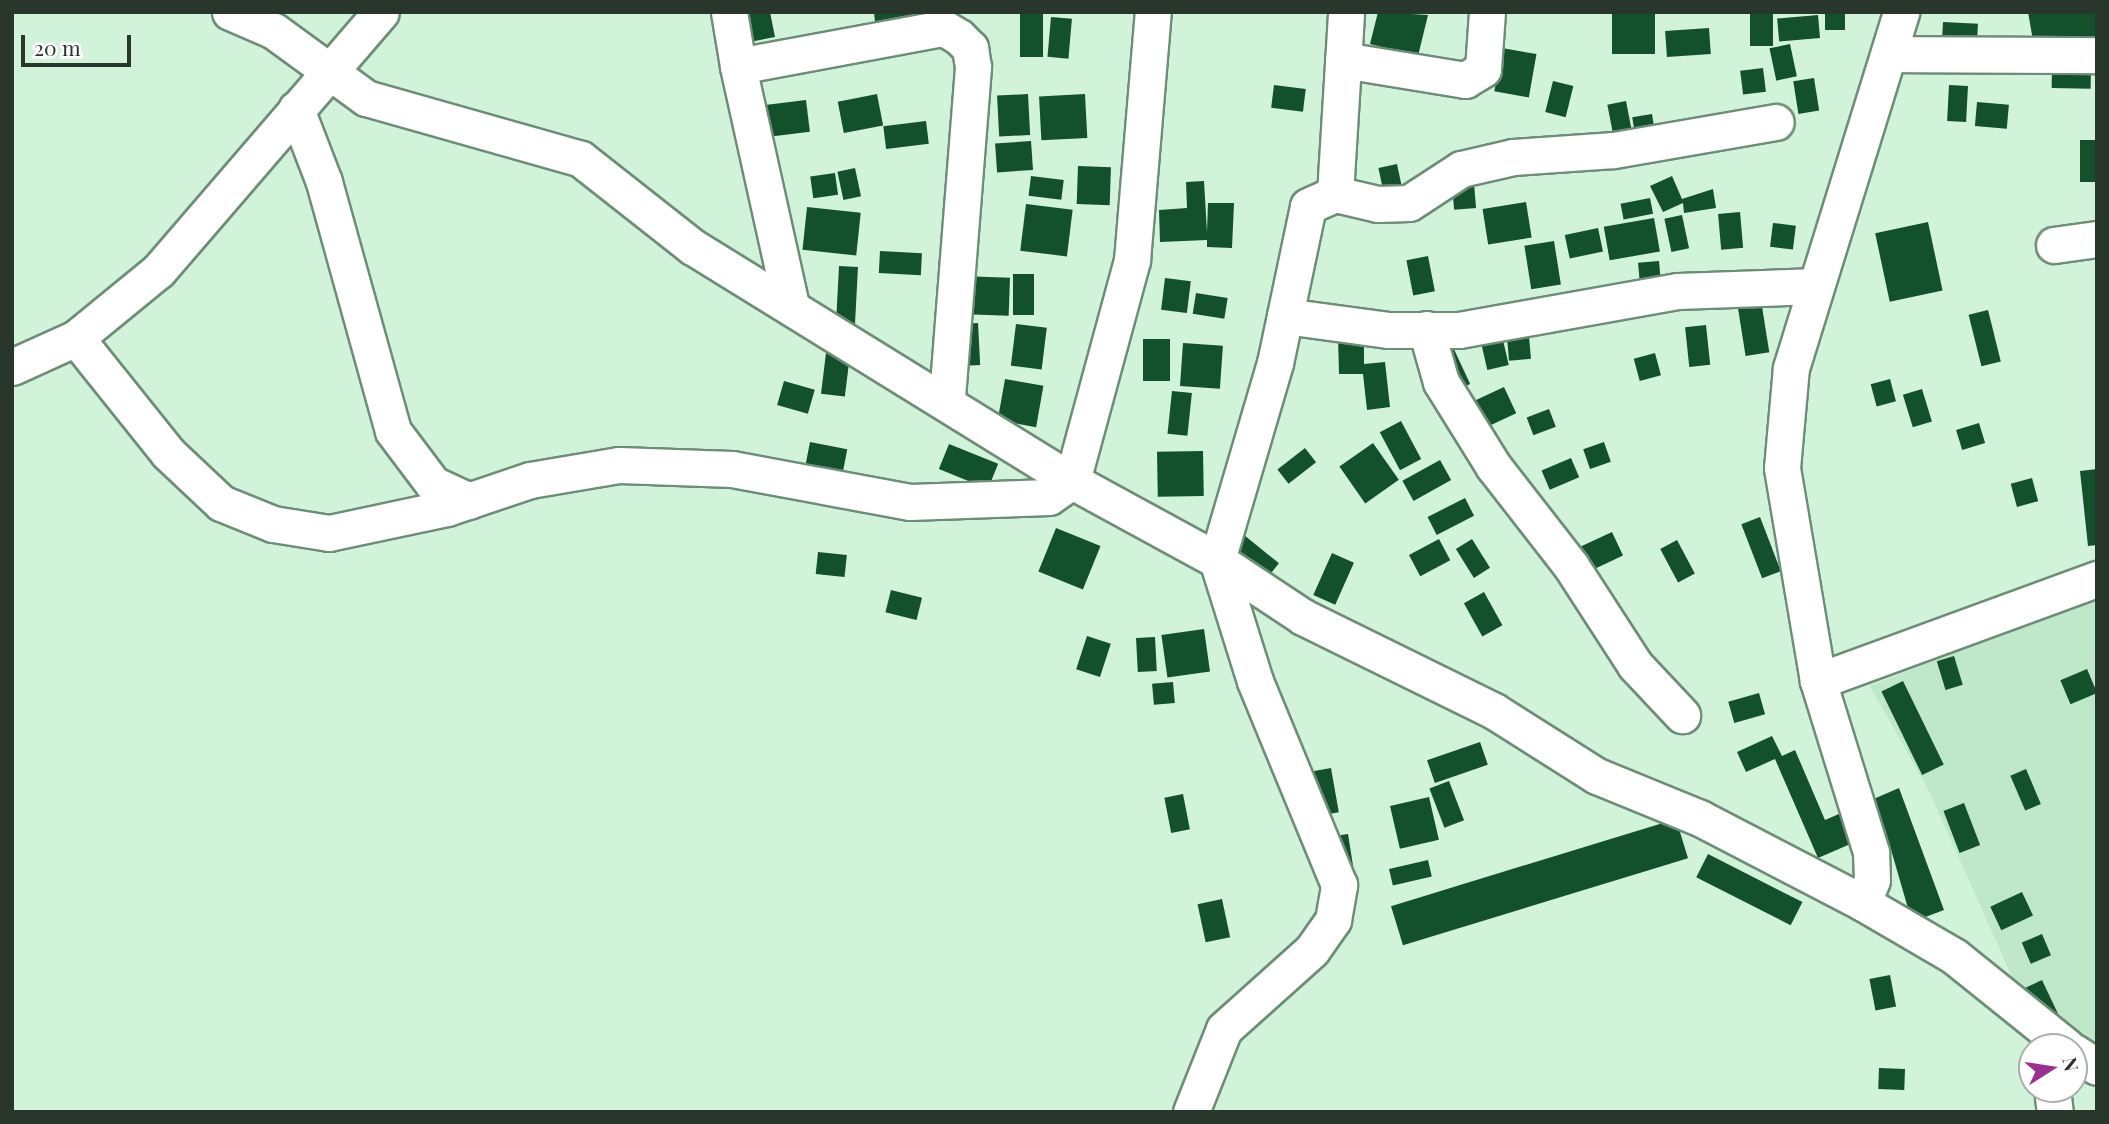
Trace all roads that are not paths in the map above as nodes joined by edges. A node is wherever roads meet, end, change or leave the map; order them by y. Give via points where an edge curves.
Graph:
1 (230, 12) edge
2 (381, 12) edge
3 (729, 12) edge
4 (1153, 12) edge
5 (1346, 12) edge
6 (1487, 12) edge
7 (1901, 12) edge
8 (1892, 54) junction
9 (2097, 55) edge
10 (1343, 60) junction
11 (738, 65) junction
12 (330, 67) junction
13 (296, 109) junction
14 (1776, 122) dead end
15 (1335, 194) junction
16 (2097, 239) edge
17 (2054, 245) dead end
18 (1816, 286) junction
19 (790, 301) junction
20 (1285, 316) junction
21 (1426, 329) junction
22 (76, 338) junction
23 (12, 367) edge
24 (947, 399) junction
25 (1072, 481) junction
26 (470, 500) junction
27 (1217, 560) junction
28 (2097, 579) edge
29 (1818, 681) junction
30 (1682, 715) dead end
31 (1863, 904) junction
32 (2043, 1033) edge
33 (1191, 1112) edge

1 - 12 street
2 - 12 street
3 - 11 street
4 - 25 street via 1132,260
5 - 10 street
6 - 10 street via 1483,69 1465,80
7 - 8 street
8 - 9 street
8 - 18 street
10 - 15 street
11 - 19 street
11 - 24 street via 944,29 970,48
12 - 13 street
12 - 19 street via 366,97 415,116 502,132 581,159 693,247
13 - 22 street via 159,270
13 - 26 street via 324,182 393,432 433,484
14 - 15 street via 1614,150 1513,157 1461,169 1409,203 1378,204
15 - 20 street via 1308,206
16 - 17 street
18 - 21 street via 1678,290 1458,330
18 - 29 street via 1791,369 1782,468
19 - 24 street
20 - 21 street
20 - 27 street
21 - 30 street via 1441,382 1494,467 1571,566 1635,665
22 - 23 street
22 - 26 street via 168,453 221,503 273,524 330,533
24 - 25 street
25 - 26 street via 1049,497 1023,502 910,502 732,470 619,465 530,480
25 - 27 street
27 - 31 street via 1303,617 1494,711 1597,776 1700,818
27 - 33 street via 1255,681 1339,885 1333,920 1312,950 1224,1029
28 - 29 street
29 - 31 street via 1871,852 1872,880
31 - 32 street via 1954,956

